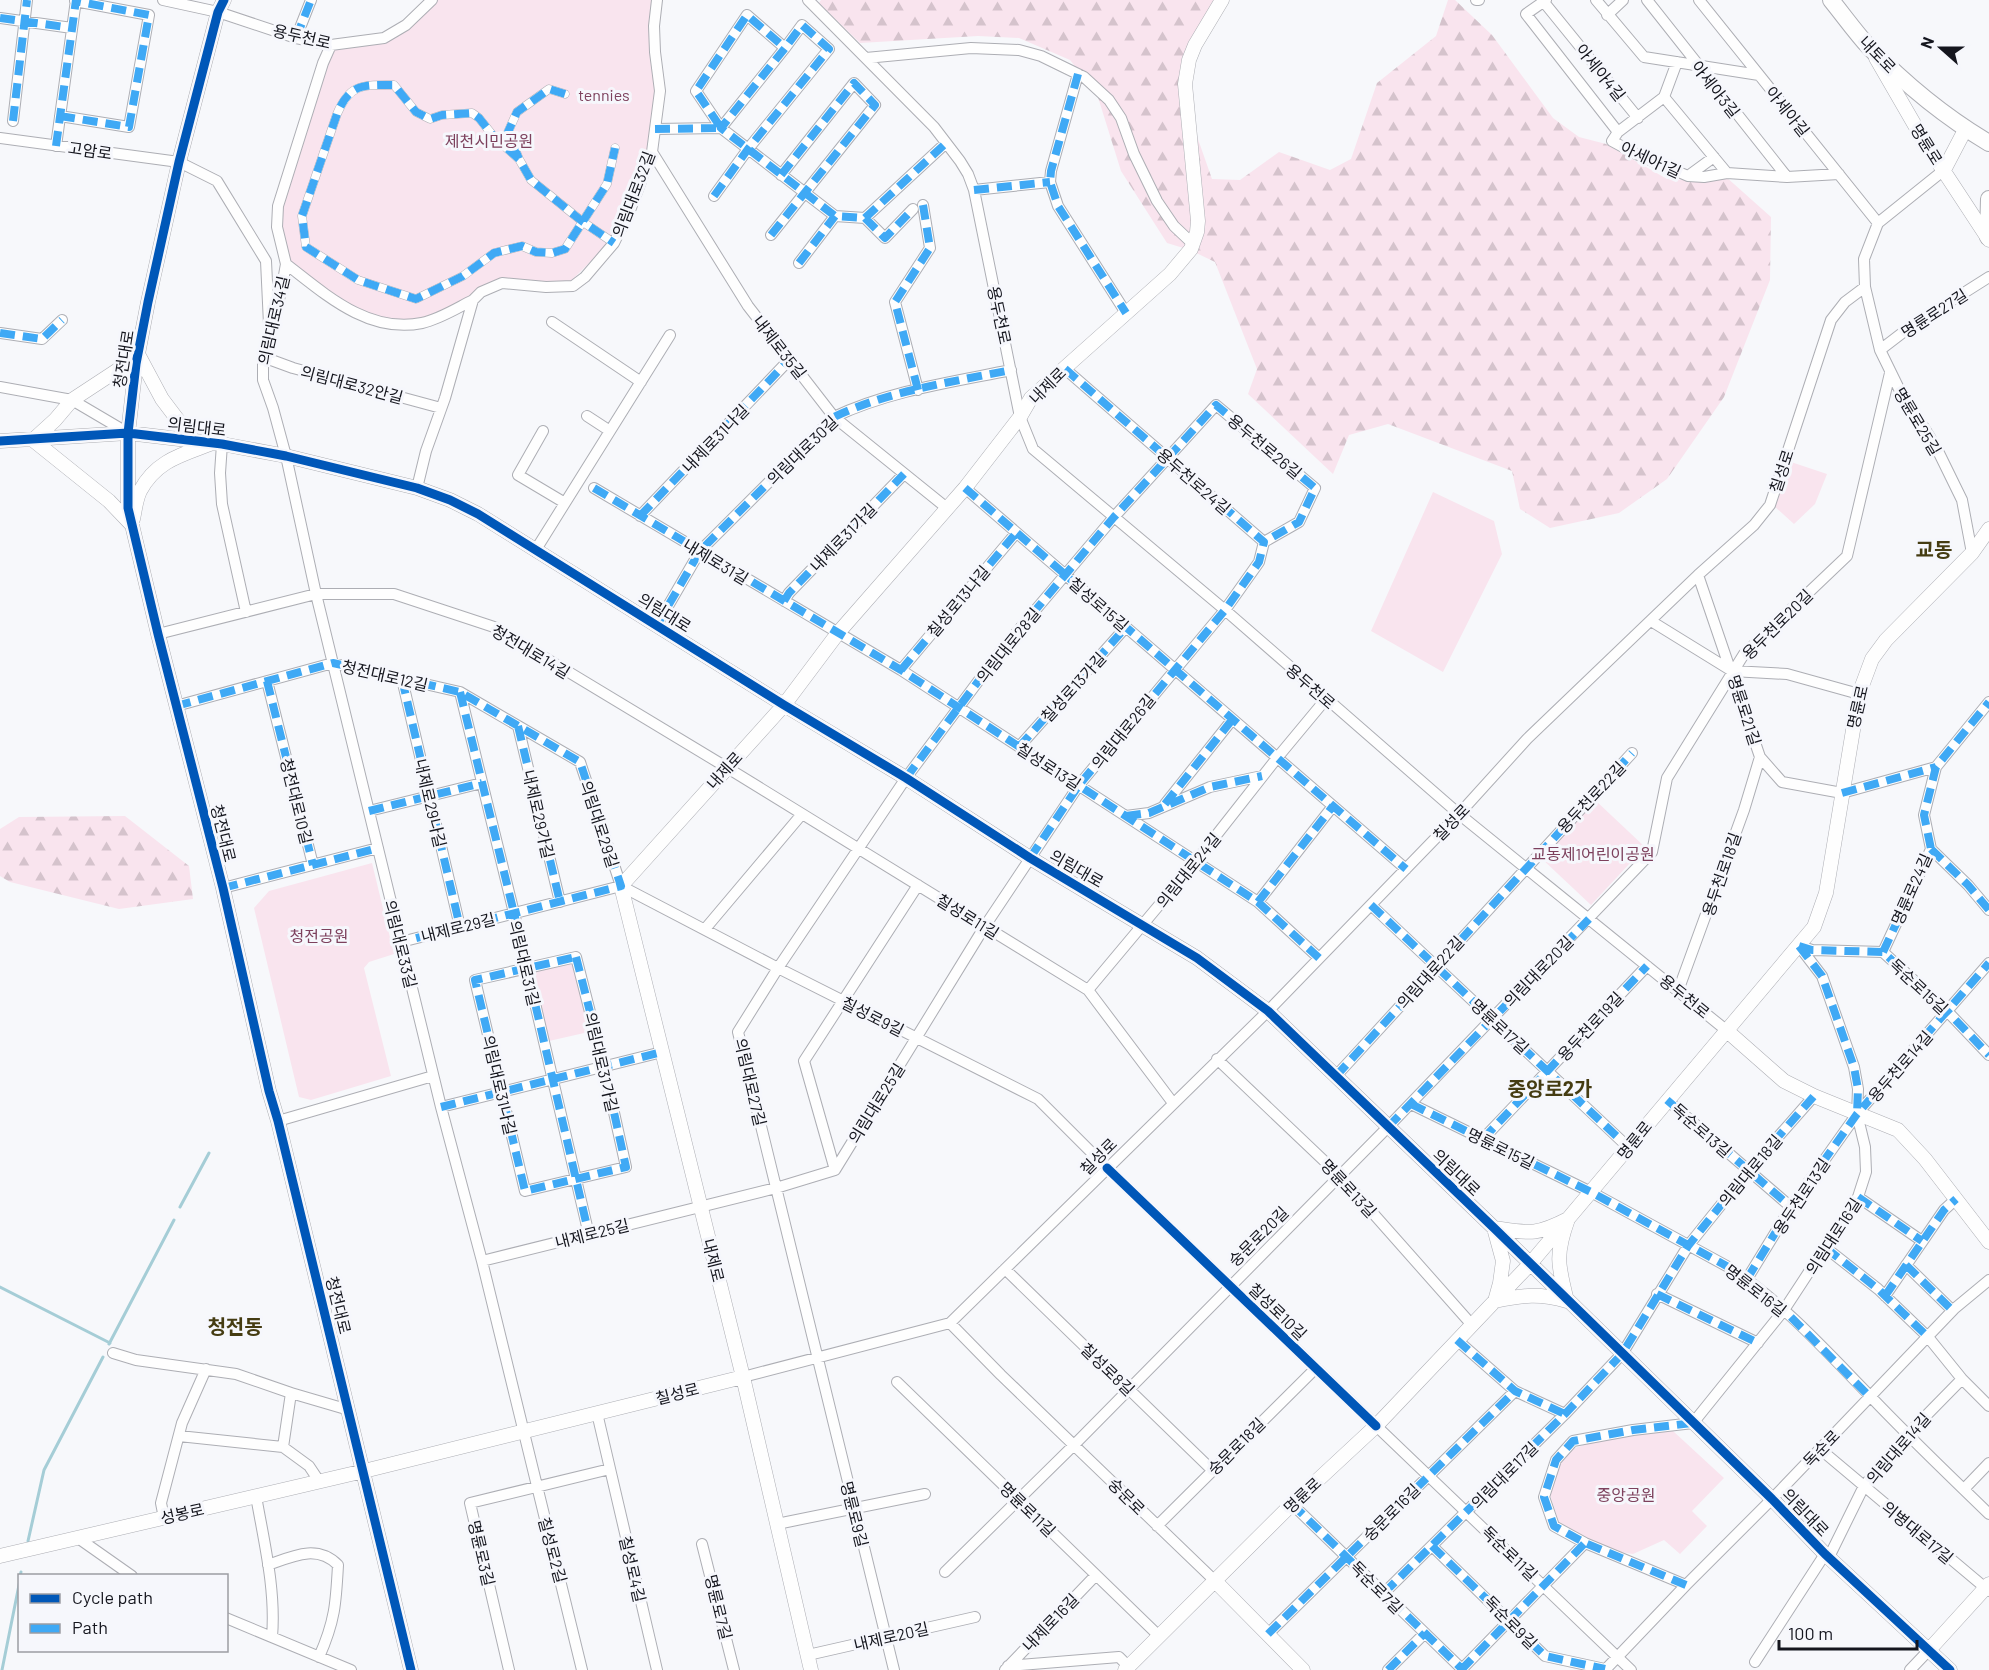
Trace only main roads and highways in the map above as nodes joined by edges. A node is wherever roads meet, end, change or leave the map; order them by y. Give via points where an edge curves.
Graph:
1 (1831, 0) edge
2 (1989, 143) edge
3 (1989, 199) edge
4 (1988, 238) edge

1 - 2 main road, 내토로 via 1868,46 1919,94
3 - 4 main road

